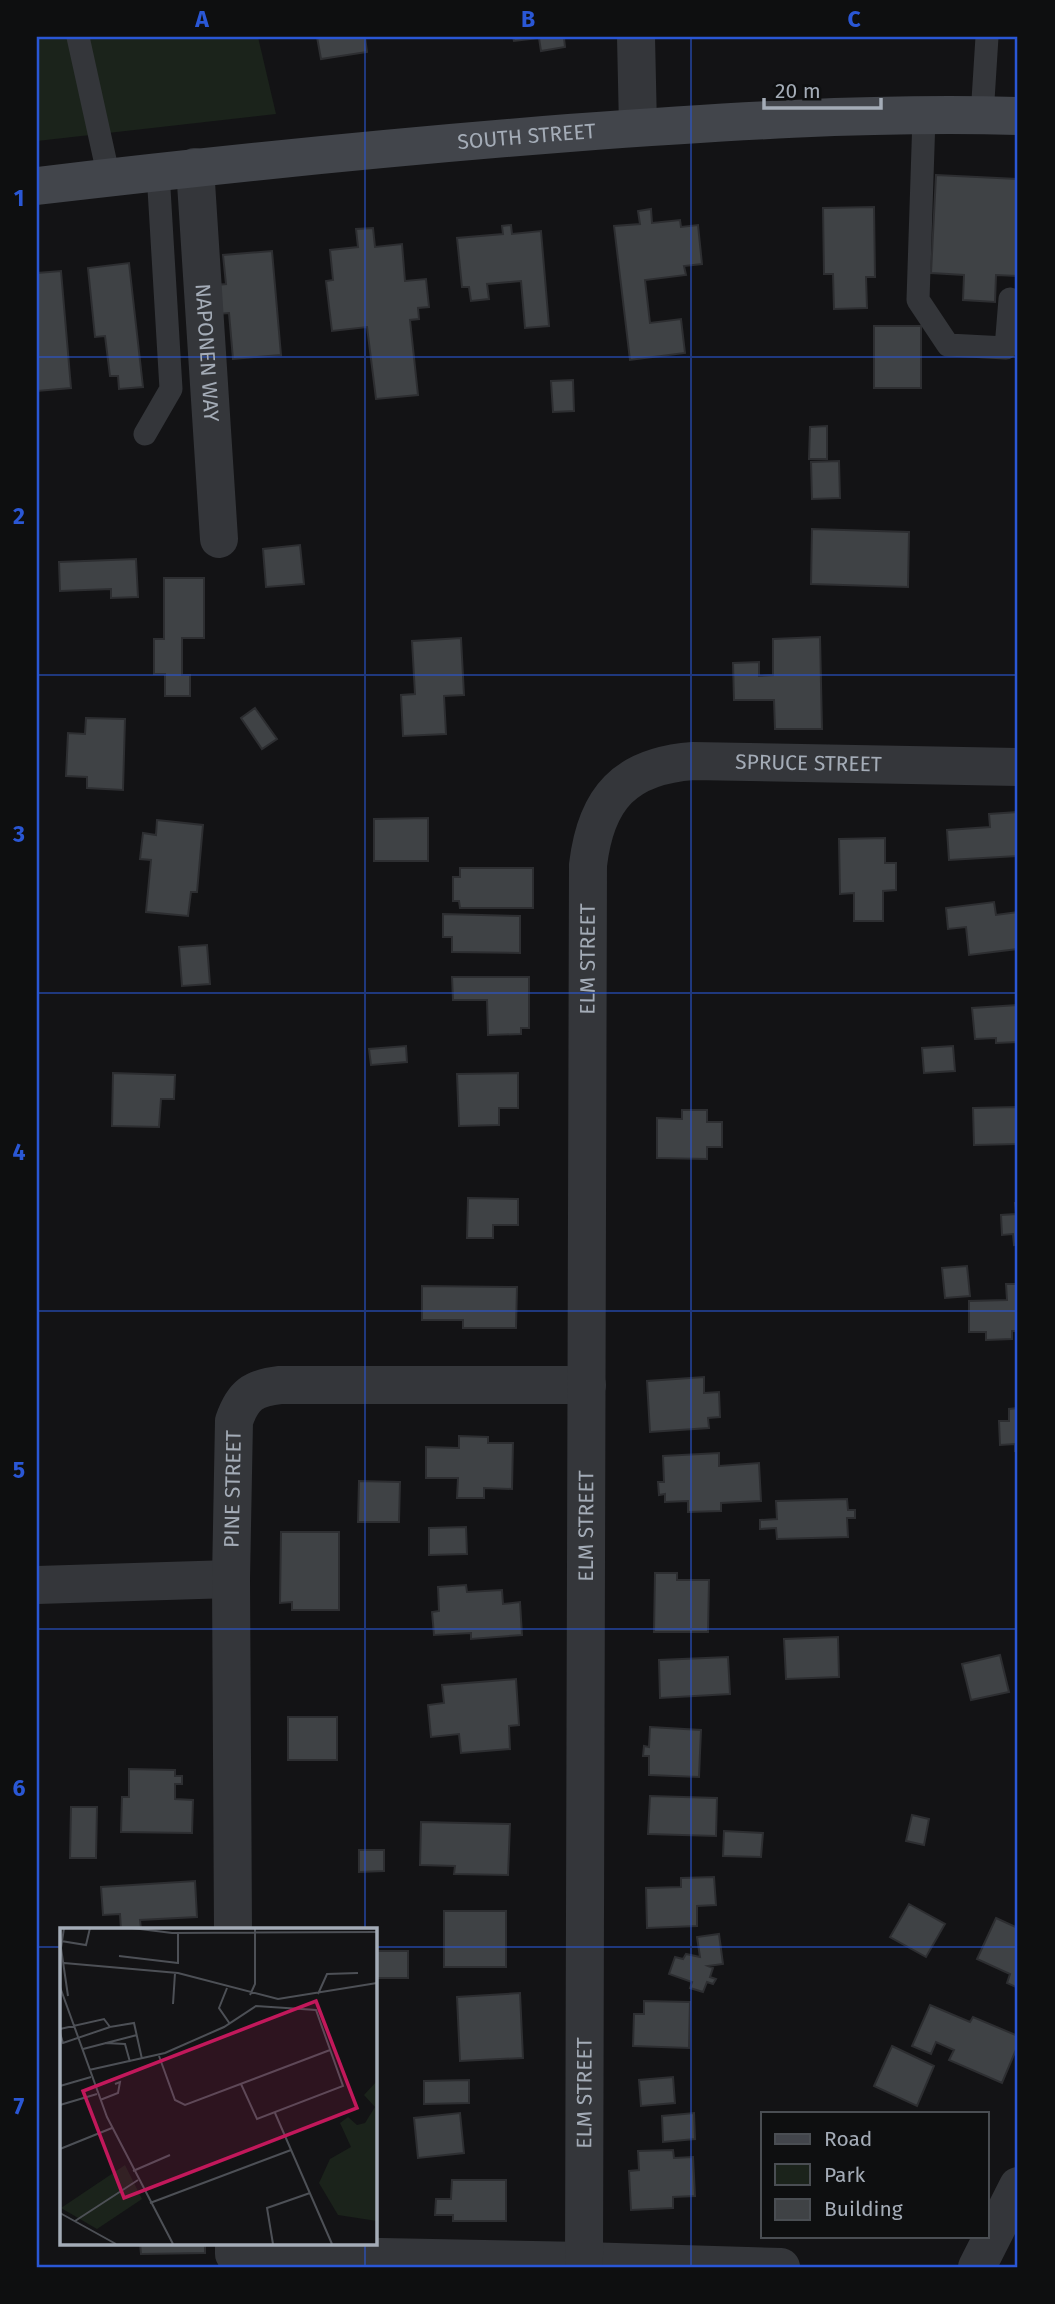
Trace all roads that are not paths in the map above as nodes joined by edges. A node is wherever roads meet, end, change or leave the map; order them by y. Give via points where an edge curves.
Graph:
1 (78, 37) edge
2 (636, 37) edge
3 (987, 37) edge
4 (1000, 116) edge
5 (924, 117) junction
6 (638, 127) junction
7 (195, 167) junction
8 (158, 172) junction
9 (109, 178) junction
10 (37, 186) edge
11 (1010, 299) dead end
12 (145, 434) dead end
13 (219, 538) dead end
14 (1018, 767) edge
15 (612, 797) joint
16 (587, 1385) junction
17 (231, 1578) junction
18 (37, 1585) edge
19 (233, 1928) edge
20 (1018, 2186) edge
21 (234, 2248) edge
22 (584, 2261) junction
23 (781, 2267) edge
24 (977, 2267) edge

1 - 9 lane
2 - 6 street
3 - 4 lane
4 - 5 main road, SOUTH STREET
5 - 6 main road, SOUTH STREET
5 - 11 lane via 918,300 948,345 1006,348
6 - 7 main road, SOUTH STREET
7 - 8 main road, SOUTH STREET
7 - 13 street, NAPONEN WAY
8 - 9 main road, SOUTH STREET
8 - 12 lane via 171,389
9 - 10 main road, SOUTH STREET
14 - 15 street, SPRUCE STREET via 682,761 640,772
15 - 16 street, ELM STREET via 595,828 588,865
16 - 17 street, PINE STREET via 280,1385 249,1394 234,1421
16 - 22 street, ELM STREET
17 - 18 street
17 - 19 street, PINE STREET
20 - 24 street
21 - 22 street
22 - 23 street

